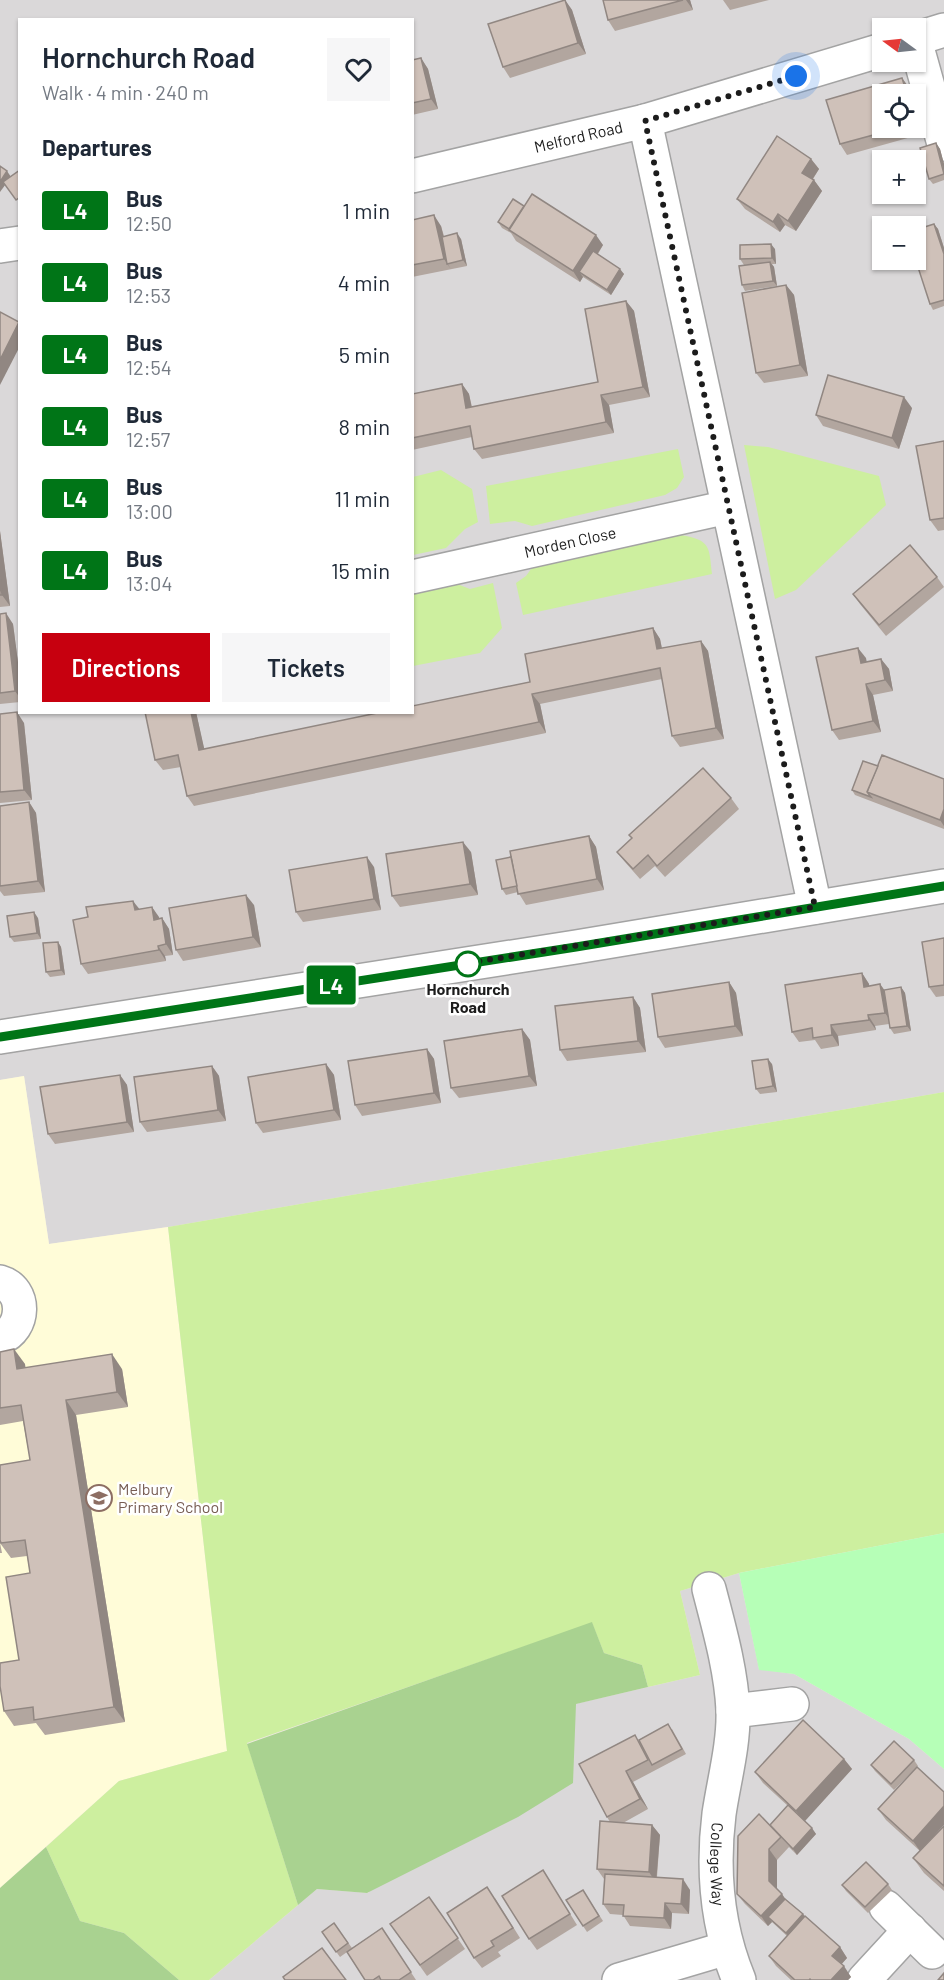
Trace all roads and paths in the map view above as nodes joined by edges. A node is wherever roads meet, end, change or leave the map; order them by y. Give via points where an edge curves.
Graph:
1 (944, 30) edge
2 (926, 36) edge
3 (872, 53) edge
4 (924, 72) edge
5 (645, 121) junction
6 (944, 144) edge
7 (414, 176) edge
8 (18, 243) edge
9 (0, 246) edge
10 (728, 507) junction
11 (414, 577) edge
12 (944, 886) edge
13 (815, 907) junction
14 (0, 1037) edge
15 (0, 1282) edge
16 (0, 1338) edge
17 (709, 1589) dead end
18 (792, 1704) dead end
19 (733, 1711) junction
20 (886, 1907) dead end
21 (727, 1948) junction
22 (619, 1980) edge
23 (739, 1980) edge
24 (864, 1980) edge

1 - 2 street
3 - 5 street, Melford Road
4 - 6 street
5 - 7 street, Melford Road
5 - 10 street
8 - 9 street
10 - 11 street, Morden Close
10 - 13 street
12 - 13 street
13 - 14 street
15 - 16 street via 16,1293 20,1308 17,1324
17 - 19 street, College Way via 729,1673
18 - 19 street
19 - 21 street, College Way via 716,1848 717,1894
20 - 24 street via 921,1941
21 - 22 street
21 - 23 street, College Way

